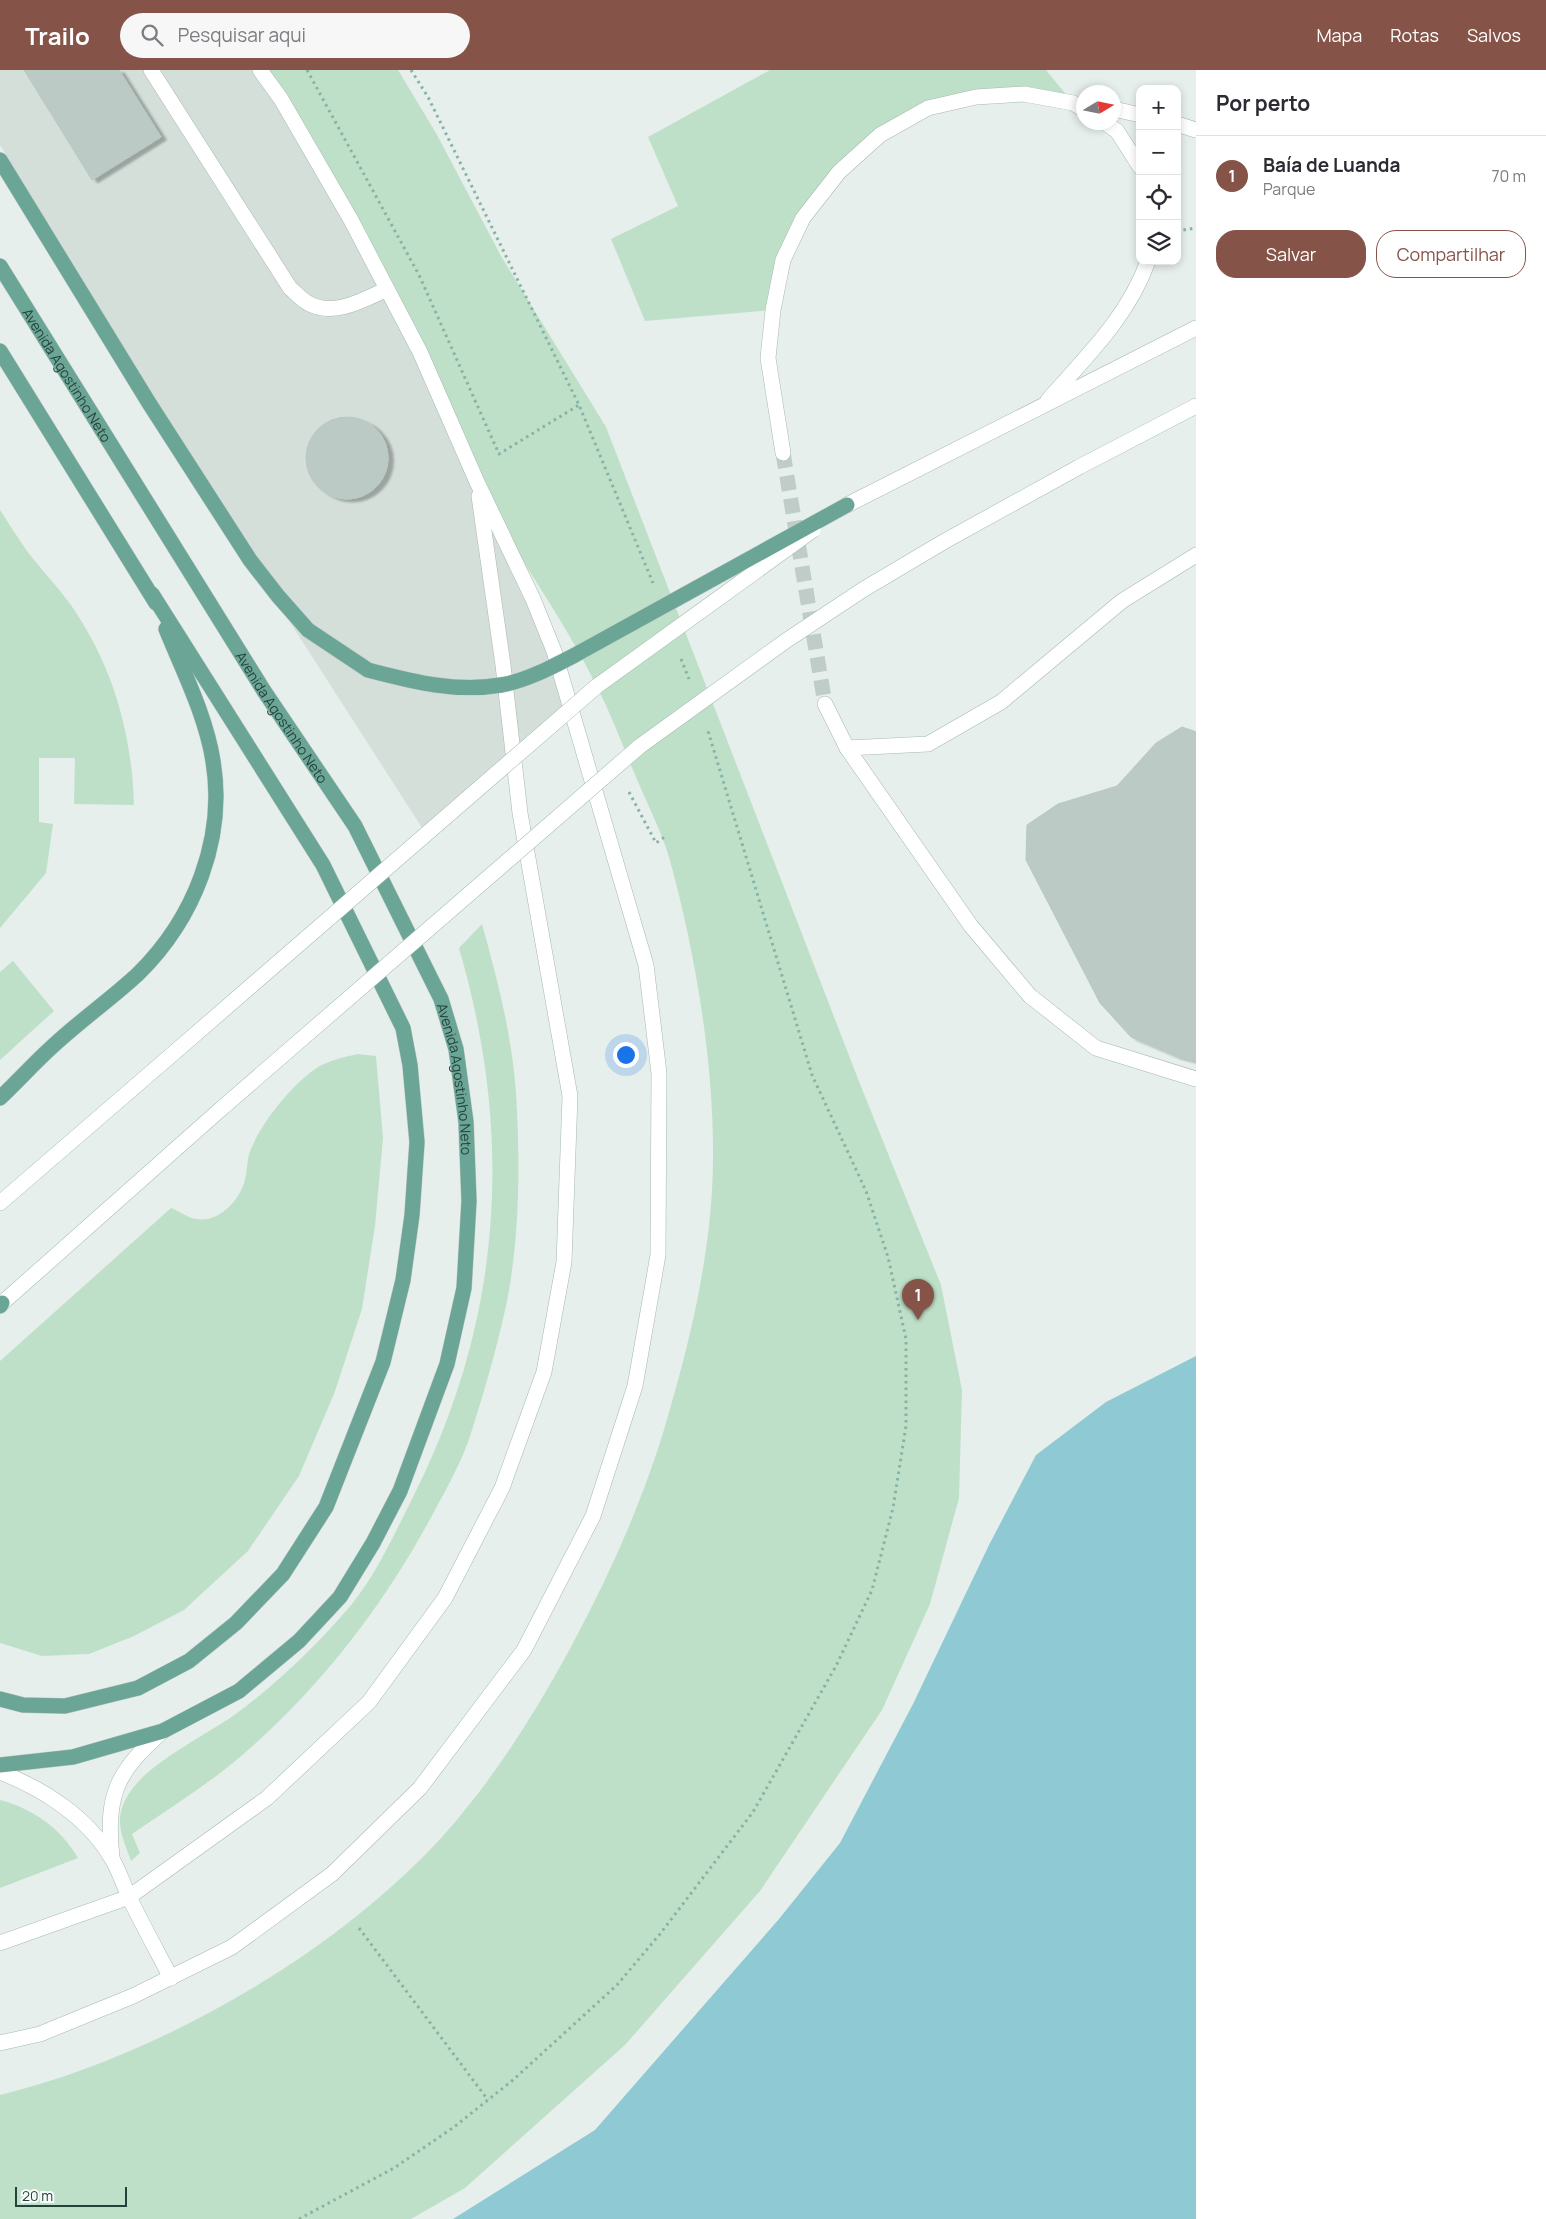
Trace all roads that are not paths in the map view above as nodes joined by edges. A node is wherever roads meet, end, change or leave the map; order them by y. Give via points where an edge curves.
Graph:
1 (151, 70) edge
2 (260, 70) edge
3 (1076, 105) edge
4 (1121, 111) edge
5 (1136, 114) edge
6 (1181, 125) edge
7 (1117, 130) edge
8 (1196, 130) edge
9 (0, 160) edge
10 (1136, 161) edge
11 (1147, 265) edge
12 (0, 266) edge
13 (387, 289) junction
14 (1196, 328) edge
15 (0, 351) edge
16 (1042, 406) junction
17 (1196, 406) edge
18 (783, 453) tunnel mouth
19 (477, 482) junction
20 (847, 505) junction
21 (1196, 555) edge
22 (152, 594) junction
23 (825, 704) tunnel mouth
24 (847, 748) junction
25 (1196, 1079) edge
26 (0, 1098) edge
27 (0, 1203) edge
28 (1, 1304) edge
29 (0, 1699) edge
30 (164, 1731) junction
31 (0, 1765) edge
32 (0, 1772) edge
33 (112, 1858) junction
34 (129, 1897) junction
35 (0, 1943) edge
36 (171, 1978) junction
37 (0, 2043) edge

1 - 13 street via 290,288 309,304 333,308 353,304
2 - 13 street via 281,99
3 - 18 street via 1024,94 976,97 928,108 880,135 839,172 803,218 783,260 773,310 768,358
4 - 5 street
6 - 8 street
7 - 10 street
9 - 20 main road, bridge via 250,560 308,630 368,670 428,685 456,687 501,685 530,676 575,655
11 - 16 street via 1114,326
12 - 30 main road, Avenida Agostinho Neto via 264,691 355,826 441,999 456,1049 466,1122 469,1201 464,1288 447,1364 400,1491 340,1597 299,1641 239,1691
13 - 19 street via 420,352
14 - 16 street
15 - 22 main road
16 - 20 street
17 - 28 street, bridge via 1079,467 864,589 640,746
19 - 34 street via 520,813 570,1096 564,1262 544,1372 502,1488 445,1598 369,1702 267,1798
19 - 36 street via 554,651 646,965 659,1073 658,1255 635,1386 593,1516 524,1650 420,1788 332,1874 232,1947
20 - 27 street, bridge via 597,686
21 - 24 street via 1122,601 1001,702 928,744
22 - 26 main road via 203,723 213,759 217,794 215,825 207,860 192,899 169,939 138,974 54,1045
22 - 29 main road via 323,865 403,1028 417,1142 411,1224 403,1280 383,1362 326,1507 283,1574 236,1623 189,1661 138,1688 65,1706 24,1705
23 - 24 street
24 - 25 street via 971,926 1030,996 1096,1048
30 - 31 main road, Avenida Agostinho Neto via 73,1757
30 - 33 street via 134,1760 121,1778 110,1804 108,1826
32 - 33 street via 34,1786 64,1806 91,1831
33 - 34 street
34 - 35 street
34 - 36 street
36 - 37 street via 40,2034

